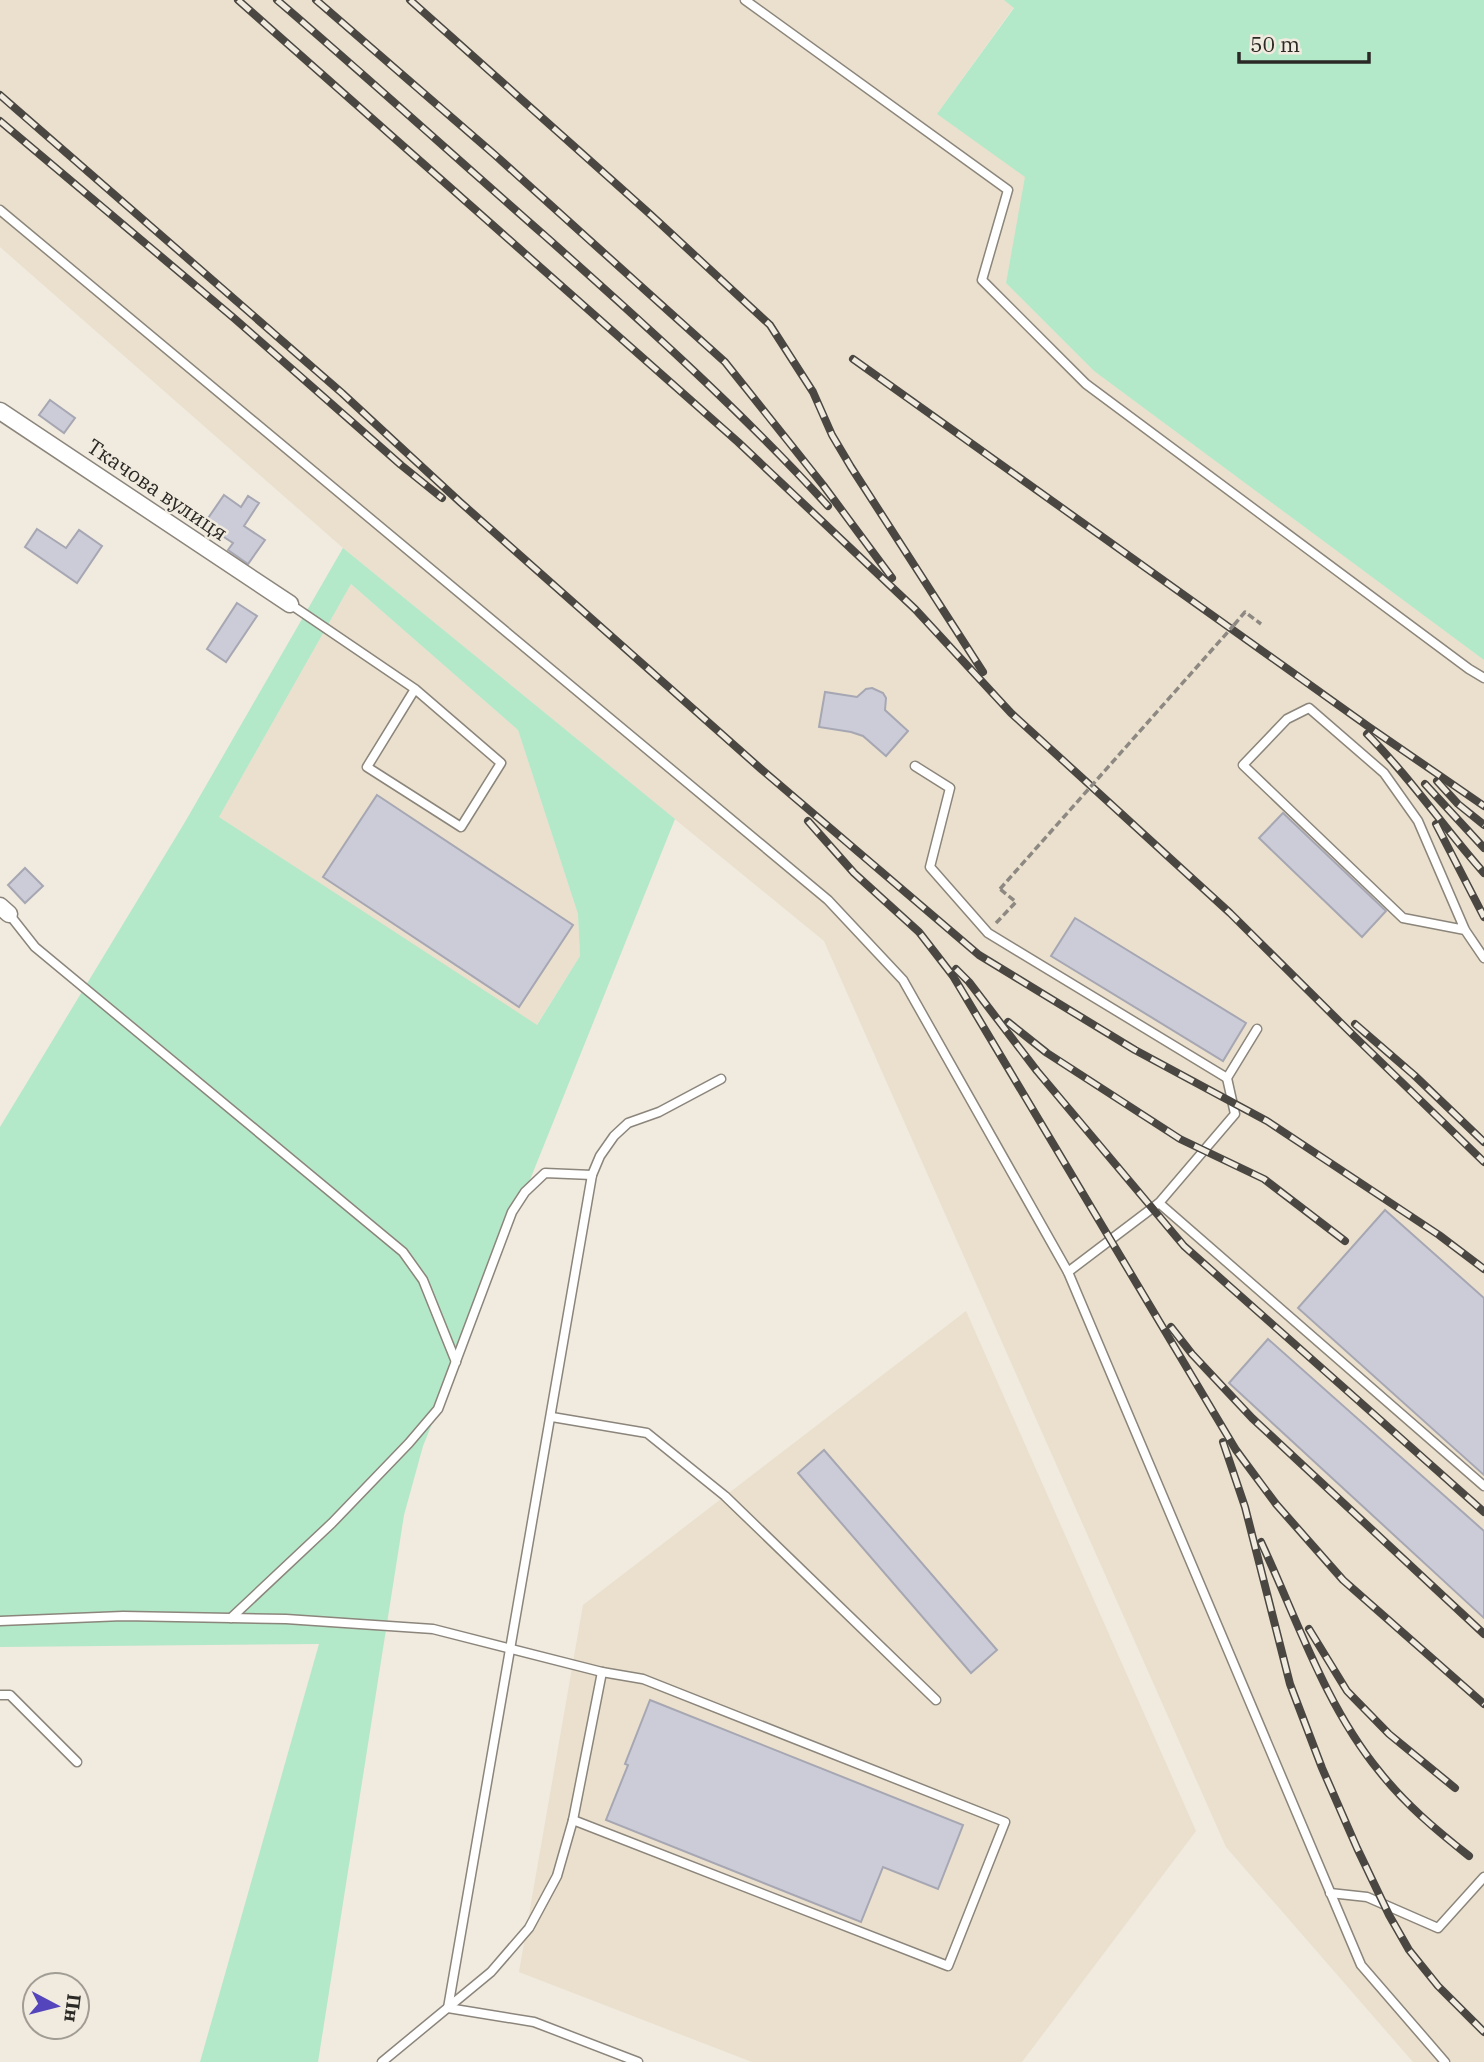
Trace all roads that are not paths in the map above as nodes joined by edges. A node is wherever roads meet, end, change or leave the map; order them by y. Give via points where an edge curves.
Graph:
1 (745, 0) edge
2 (0, 210) edge
3 (0, 411) edge
4 (290, 604) joint
5 (1484, 678) edge
6 (415, 689) junction
7 (915, 766) dead end
8 (5, 910) edge
9 (1465, 930) junction
10 (1484, 958) edge
11 (1257, 1029) dead end
12 (1227, 1078) junction
13 (721, 1079) dead end
14 (592, 1175) junction
15 (1158, 1203) junction
16 (1069, 1272) junction
17 (456, 1362) junction
18 (552, 1417) junction
19 (1484, 1486) edge
20 (231, 1618) junction
21 (0, 1621) edge
22 (511, 1649) junction
23 (601, 1672) junction
24 (0, 1695) edge
25 (936, 1700) dead end
26 (77, 1762) dead end
27 (573, 1820) junction
28 (1484, 1877) edge
29 (1331, 1893) junction
30 (448, 2008) junction
31 (382, 2062) edge
32 (638, 2062) edge
33 (1445, 2062) edge

1 - 5 lane via 1008,190 982,280 1086,384
2 - 16 lane via 828,900 903,979
3 - 4 street, Ткачова вулиця
4 - 6 lane
6 - 6 lane via 367,767 461,827 501,763
7 - 12 lane via 950,789 930,867 988,933
8 - 17 lane via 36,947 403,1252 423,1280
9 - 9 lane via 1403,918 1243,765 1287,719 1309,708 1384,773 1418,821
9 - 10 lane
11 - 12 lane
12 - 15 lane via 1235,1114
13 - 14 lane via 628,1123 600,1156
14 - 17 lane via 545,1173 525,1192 512,1212
14 - 18 lane
15 - 16 lane
15 - 19 lane
16 - 29 lane
17 - 20 lane via 438,1409 409,1443
18 - 22 lane
18 - 25 lane via 647,1433 725,1496
20 - 21 lane
20 - 22 lane via 433,1629
22 - 23 lane
22 - 30 lane
23 - 27 lane
23 - 27 lane via 643,1679 1005,1822 948,1966
24 - 26 lane via 10,1695
27 - 30 lane via 557,1876 529,1927 491,1972
28 - 29 lane via 1438,1928 1367,1897
29 - 33 lane via 1361,1965
30 - 31 lane
30 - 32 lane via 534,2022

